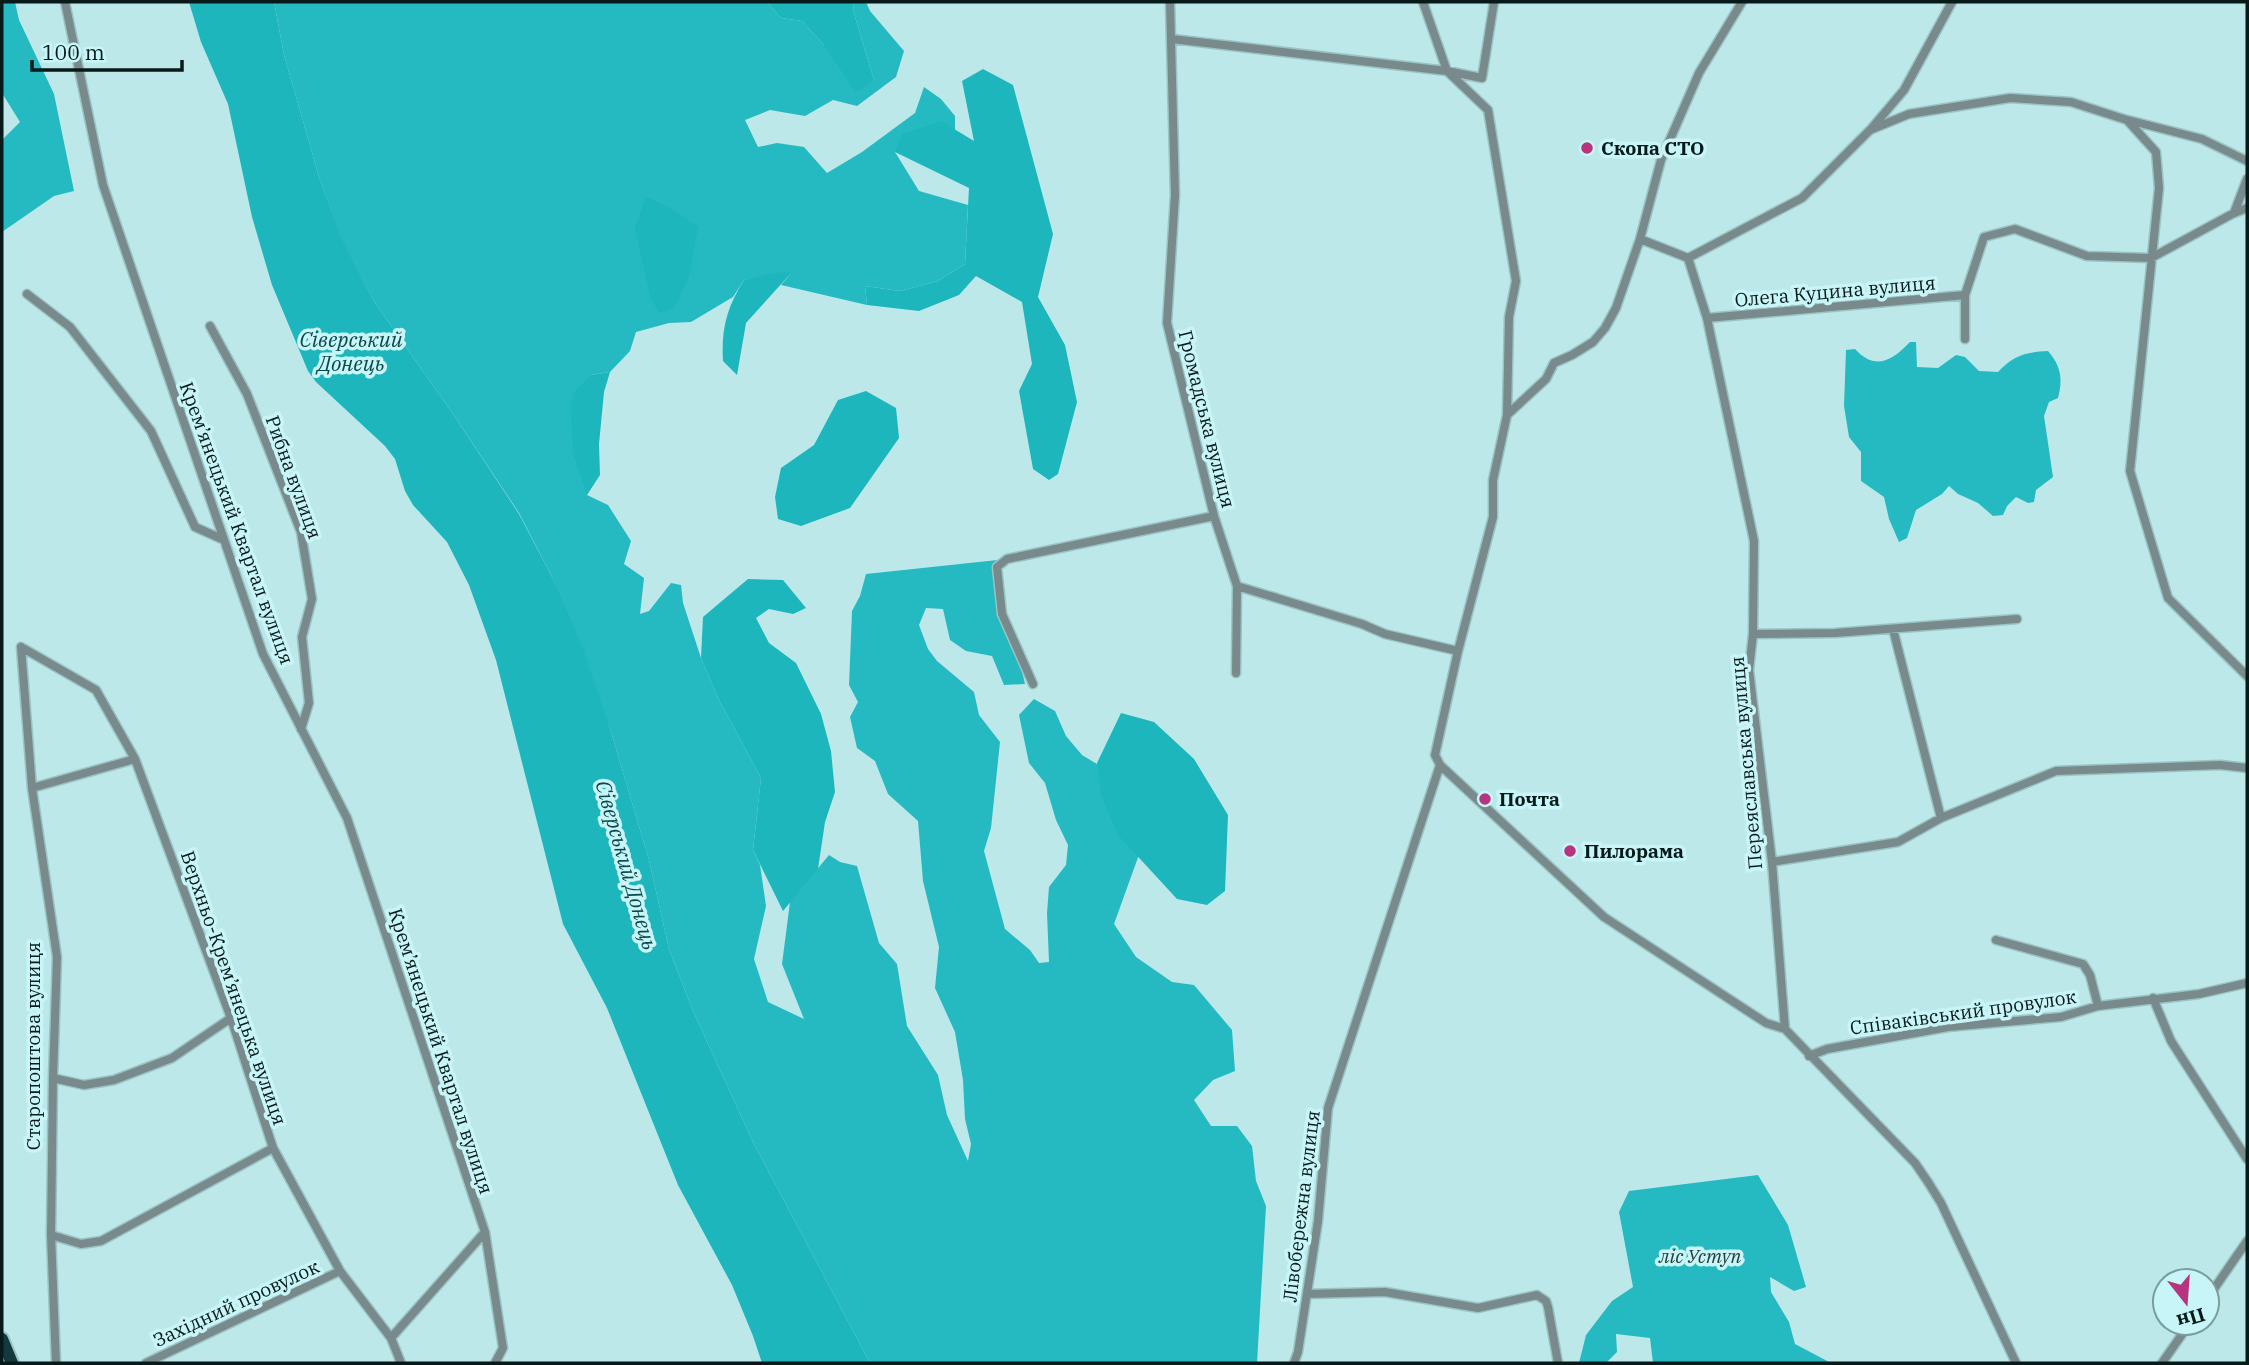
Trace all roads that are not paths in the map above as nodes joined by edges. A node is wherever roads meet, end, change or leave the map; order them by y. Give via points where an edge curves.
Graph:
1 (65, 2) edge
2 (1170, 2) edge
3 (1423, 2) edge
4 (1494, 2) edge
5 (1742, 2) edge
6 (1952, 2) edge
7 (1172, 39) junction
8 (1447, 71) junction
9 (2127, 120) junction
10 (1870, 130) junction
11 (2247, 161) edge
12 (2247, 179) edge
13 (2247, 208) edge
14 (2234, 213) junction
15 (1640, 239) junction
16 (1688, 258) junction
17 (2151, 258) junction
18 (27, 294) dead end
19 (1965, 295) junction
20 (1707, 318) junction
21 (210, 326) dead end
22 (1965, 339) dead end
23 (1507, 415) junction
24 (1214, 516) junction
25 (224, 540) junction
26 (1237, 586) junction
27 (2017, 619) dead end
28 (1893, 629) junction
29 (1753, 634) junction
30 (21, 647) joint
31 (1458, 651) junction
32 (1236, 673) dead end
33 (2247, 676) edge
34 (1033, 684) dead end
35 (301, 729) junction
36 (135, 759) junction
37 (1440, 765) junction
38 (2247, 768) edge
39 (32, 788) junction
40 (1941, 818) junction
41 (1772, 862) junction
42 (1996, 940) dead end
43 (2247, 983) edge
44 (2152, 998) junction
45 (2098, 1006) junction
46 (231, 1018) junction
47 (1784, 1029) junction
48 (1809, 1056) junction
49 (52, 1078) junction
50 (273, 1148) junction
51 (2247, 1159) edge
52 (485, 1232) junction
53 (51, 1235) junction
54 (2247, 1241) edge
55 (340, 1271) junction
56 (2221, 1279) edge
57 (1307, 1294) junction
58 (2180, 1337) edge
59 (2, 1339) edge
60 (391, 1339) junction
61 (12, 1363) edge
62 (55, 1363) edge
63 (146, 1363) edge
64 (401, 1363) edge
65 (495, 1363) edge
66 (1294, 1363) edge
67 (1558, 1363) edge
68 (2016, 1363) edge
69 (2162, 1363) edge

1 - 25 street, Крем’янецький Квартал вулиця via 103,185
2 - 7 street, Громадська вулиця
3 - 8 street
4 - 8 street via 1482,78
5 - 15 street via 1699,73 1661,160
6 - 10 street via 1904,90
7 - 8 street
7 - 24 street, Громадська вулиця via 1175,195 1167,323
8 - 23 street, Лівобережна вулиця via 1488,110 1516,281 1508,317
9 - 10 street via 2071,102 2010,98 1909,114
9 - 11 street via 2202,139
9 - 17 street via 2156,152 2159,188
10 - 16 street via 1802,198
12 - 14 street
13 - 14 street
14 - 17 street
15 - 16 street
15 - 23 street via 1605,328 1593,342 1554,363 1546,379
16 - 20 street, Переяславська вулиця
17 - 19 street, Олега Куцина вулиця via 2087,256 2015,229 1984,237
17 - 33 street via 2130,471 2168,598
18 - 25 street via 70,327 151,431 195,527
19 - 20 street, Олега Куцина вулиця
19 - 22 street, Олега Куцина вулиця
20 - 29 street, Переяславська вулиця via 1754,541
21 - 35 street, Рибна вулиця via 247,394 301,532 312,599 302,637 309,703
23 - 31 street, Лівобережна вулиця via 1493,480 1493,517
24 - 26 street, Громадська вулиця
24 - 34 street via 1007,559 997,568 1002,614
25 - 35 street, Крем’янецький Квартал вулиця via 263,654
26 - 31 street via 1385,634
26 - 32 street, Громадська вулиця
27 - 28 street
28 - 29 street
28 - 40 street
29 - 41 street, Переяславська вулиця via 1749,670
30 - 36 street, Верхньо-Крем’янецька вулиця via 96,690
30 - 39 street, Старопоштова вулиця
31 - 37 street, Лівобережна вулиця via 1435,755
35 - 52 street, Крем’янецький Квартал вулиця via 347,818
36 - 39 street
36 - 46 street, Верхньо-Крем’янецька вулиця
37 - 47 street via 1604,917 1766,1023
37 - 57 street, Лівобережна вулиця via 1328,1108
38 - 40 street via 2056,771
39 - 49 street, Старопоштова вулиця via 57,957
40 - 41 street via 1898,842
41 - 47 street, Переяславська вулиця
42 - 45 street via 2083,964
43 - 44 street, Співаківський провулок via 2199,995
44 - 45 street, Співаківський провулок
44 - 51 street via 2171,1041
45 - 48 street, Співаківський провулок via 2061,1017 1948,1027
46 - 49 street via 172,1058 114,1080 84,1085
46 - 50 street, Верхньо-Крем’янецька вулиця
47 - 48 street
48 - 68 street via 1915,1163 1928,1182
49 - 53 street, Старопоштова вулиця
50 - 53 street via 101,1241 81,1244
50 - 55 street, Верхньо-Крем’янецька вулиця
52 - 60 street
52 - 65 street, Крем’янецький Квартал вулиця via 503,1348
53 - 62 street, Старопоштова вулиця
54 - 56 street
55 - 60 street, Верхньо-Крем’янецька вулиця
55 - 63 street, Західний провулок
57 - 66 street, Лівобережна вулиця
57 - 67 street via 1385,1292 1478,1308 1537,1295 1548,1307
58 - 69 street
59 - 61 highway
60 - 64 street, Верхньо-Крем’янецька вулиця

